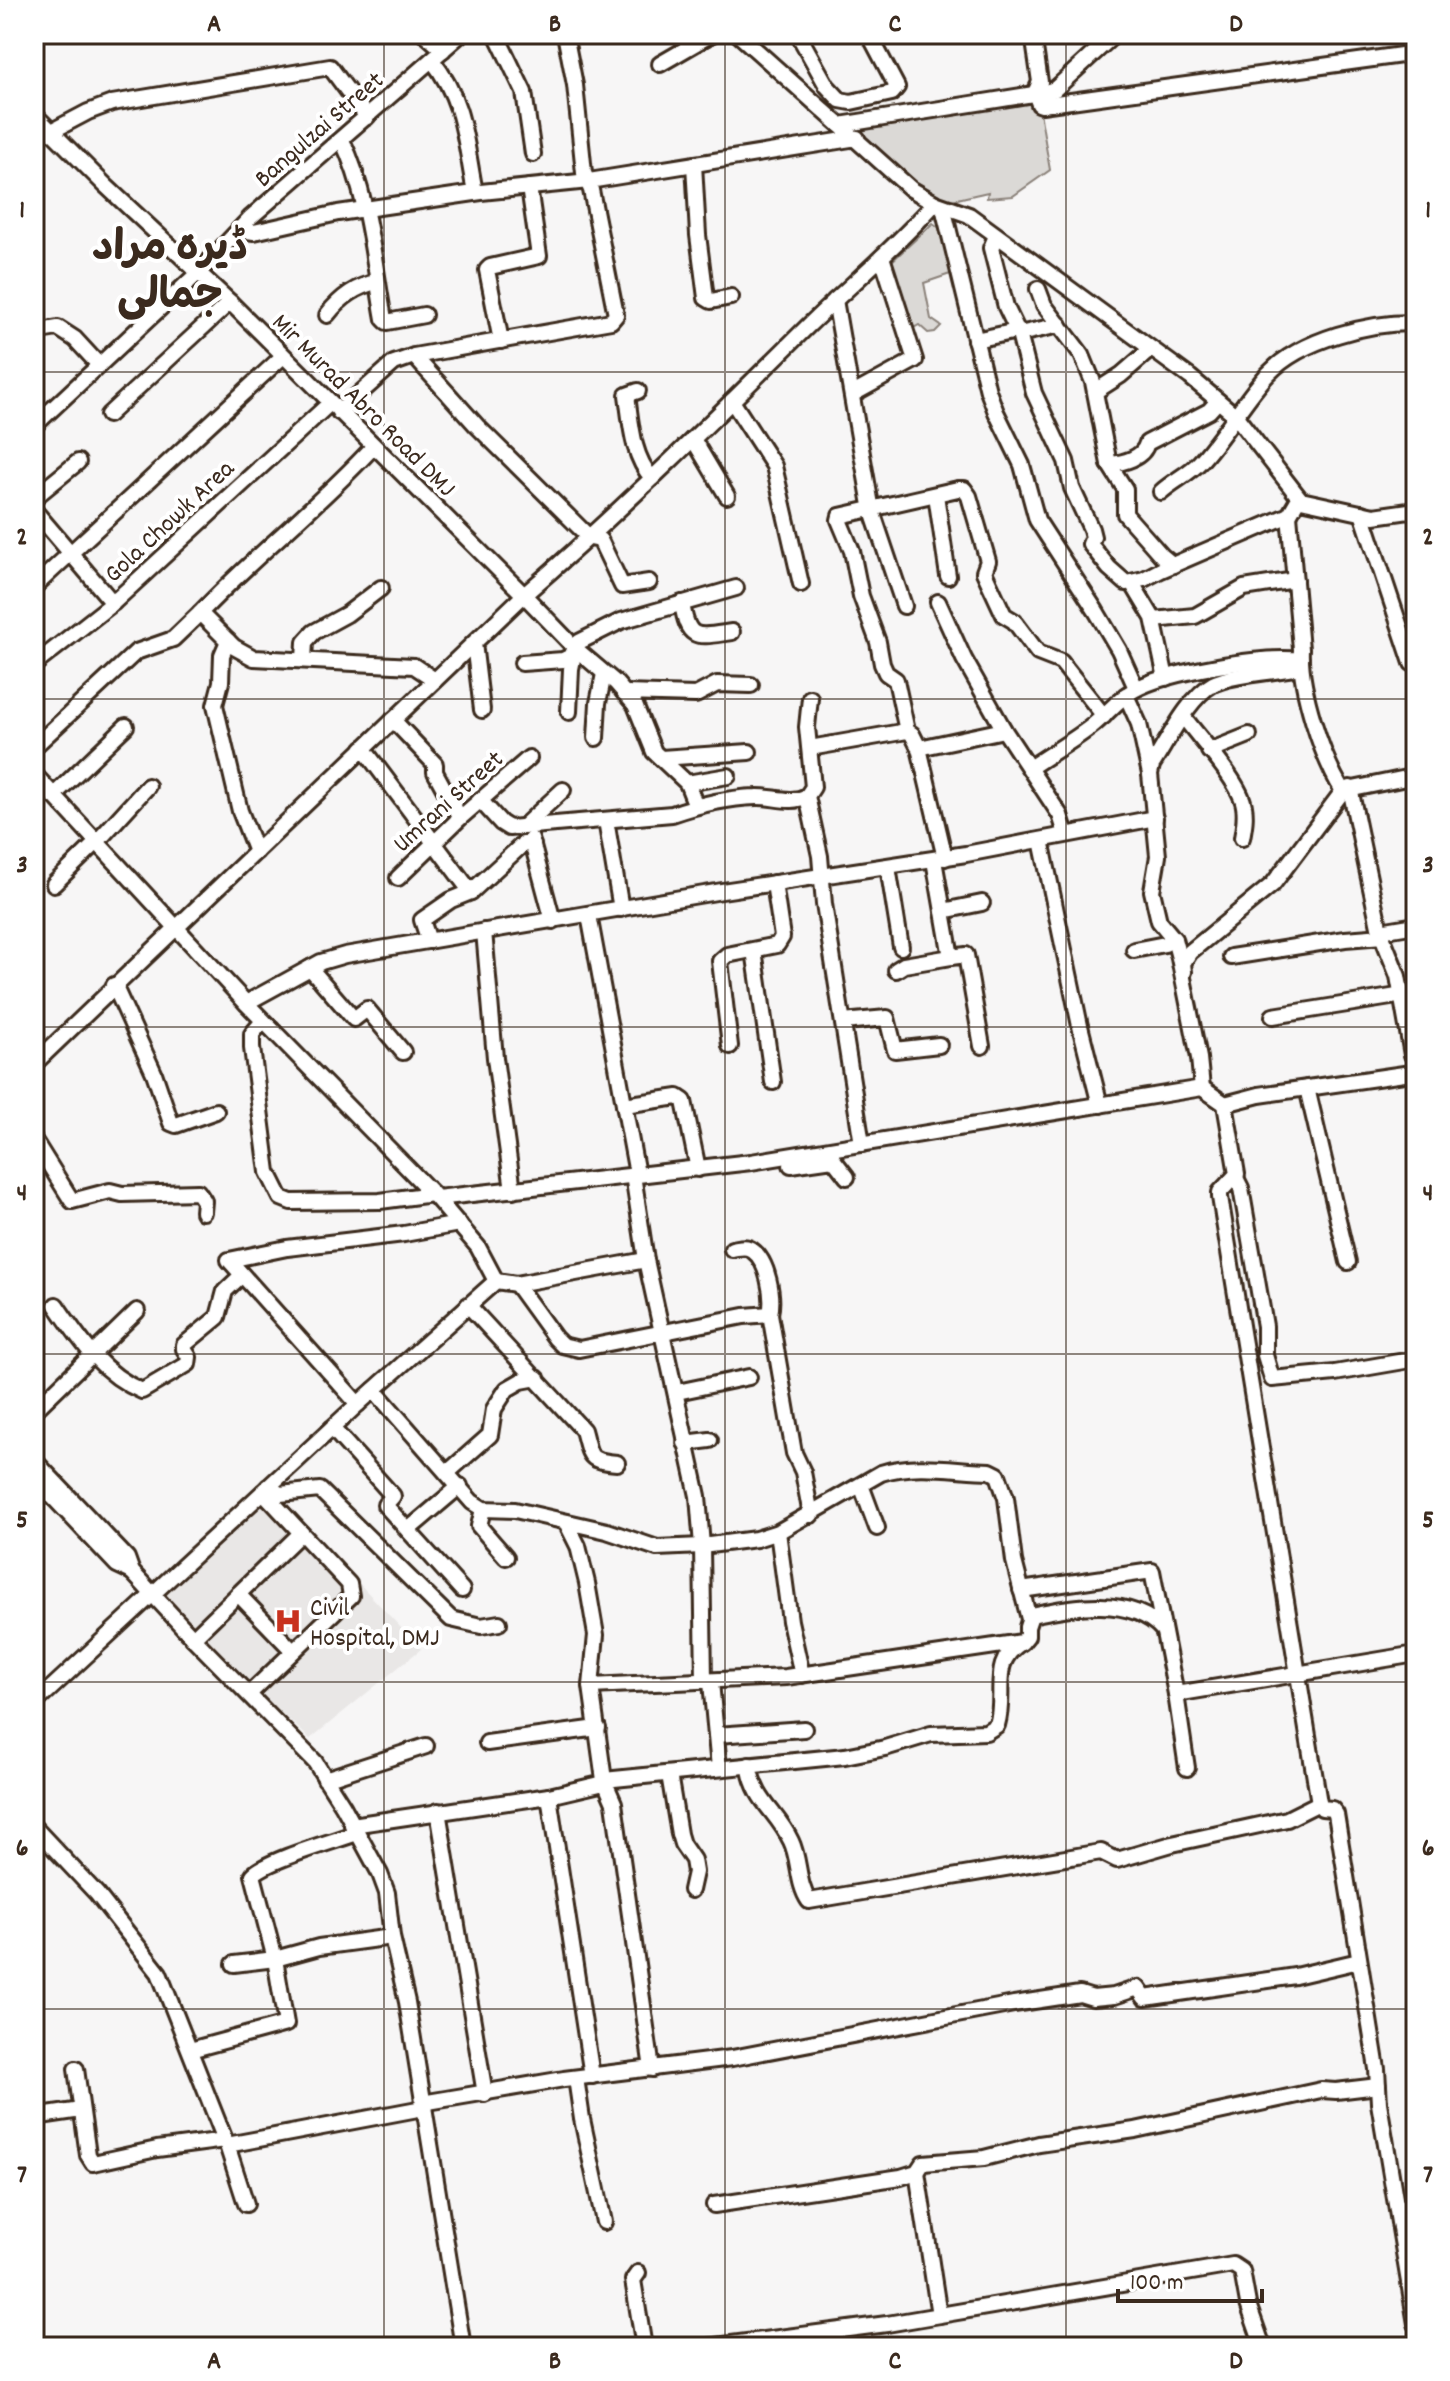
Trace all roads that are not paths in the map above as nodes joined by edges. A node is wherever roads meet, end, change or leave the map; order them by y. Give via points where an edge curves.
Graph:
1 (425, 34) edge
2 (461, 34) edge
3 (496, 34) edge
4 (565, 34) edge
5 (712, 34) edge
6 (738, 34) edge
7 (798, 34) edge
8 (869, 34) edge
9 (1033, 34) edge
10 (1115, 34) edge
11 (1416, 53) edge
12 (437, 55) junction
13 (660, 64) dead end
14 (1035, 93) junction
15 (34, 114) edge
16 (367, 117) junction
17 (840, 125) junction
18 (52, 131) junction
19 (857, 138) junction
20 (342, 140) junction
21 (533, 154) dead end
22 (694, 164) junction
23 (589, 181) junction
24 (529, 187) junction
25 (475, 192) junction
26 (939, 205) junction
27 (367, 211) junction
28 (240, 230) junction
29 (996, 236) junction
30 (882, 257) junction
31 (198, 273) junction
32 (377, 282) junction
33 (1038, 289) dead end
34 (731, 297) dead end
35 (835, 300) junction
36 (230, 302) junction
37 (327, 315) dead end
38 (424, 315) dead end
39 (1416, 323) edge
40 (1060, 325) junction
41 (34, 332) edge
42 (1018, 332) junction
43 (975, 340) junction
44 (501, 341) junction
45 (1151, 349) junction
46 (414, 356) junction
47 (282, 357) junction
48 (99, 365) junction
49 (638, 391) dead end
50 (1096, 391) junction
51 (853, 394) junction
52 (732, 401) junction
53 (1218, 401) junction
54 (334, 408) junction
55 (108, 415) dead end
56 (1235, 415) junction
57 (34, 426) edge
58 (693, 439) junction
59 (373, 447) junction
60 (78, 462) dead end
61 (1109, 464) junction
62 (652, 478) junction
63 (1161, 492) dead end
64 (936, 495) junction
65 (727, 496) dead end
66 (34, 498) edge
67 (1299, 498) junction
68 (34, 510) edge
69 (1416, 510) edge
70 (872, 511) junction
71 (1362, 513) junction
72 (1289, 515) junction
73 (590, 538) junction
74 (72, 553) junction
75 (1173, 565) junction
76 (948, 576) dead end
77 (1295, 580) junction
78 (649, 582) dead end
79 (1132, 583) junction
80 (801, 584) dead end
81 (34, 587) edge
82 (381, 588) dead end
83 (736, 588) dead end
84 (524, 595) junction
85 (938, 602) dead end
86 (113, 603) junction
87 (682, 603) junction
88 (904, 606) dead end
89 (200, 613) junction
90 (1154, 620) junction
91 (732, 632) dead end
92 (228, 641) junction
93 (474, 643) junction
94 (576, 649) junction
95 (304, 659) junction
96 (522, 663) dead end
97 (1300, 663) junction
98 (1416, 664) edge
99 (34, 665) edge
100 (604, 674) junction
101 (1166, 678) junction
102 (435, 680) junction
103 (751, 685) dead end
104 (1131, 692) junction
105 (624, 693) junction
106 (810, 698) dead end
107 (482, 710) dead end
108 (569, 712) dead end
109 (1104, 716) junction
110 (1183, 716) junction
111 (393, 720) junction
112 (126, 726) dead end
113 (1004, 730) junction
114 (907, 731) junction
115 (1249, 735) dead end
116 (596, 738) dead end
117 (34, 747) edge
118 (363, 748) junction
119 (810, 748) junction
120 (919, 748) junction
121 (1209, 751) junction
122 (749, 752) dead end
123 (529, 758) dead end
124 (661, 758) junction
125 (1031, 767) junction
126 (34, 774) edge
127 (1150, 774) junction
128 (728, 776) dead end
129 (1416, 776) edge
130 (687, 783) junction
131 (148, 786) dead end
132 (1347, 789) junction
133 (563, 790) dead end
134 (53, 796) junction
135 (807, 796) junction
136 (480, 800) junction
137 (696, 806) junction
138 (460, 818) junction
139 (1155, 818) junction
140 (606, 820) junction
141 (526, 827) junction
142 (1066, 834) junction
143 (1242, 838) dead end
144 (1041, 840) junction
145 (96, 843) junction
146 (434, 844) junction
147 (533, 845) junction
148 (256, 852) junction
149 (939, 859) junction
150 (888, 867) junction
151 (821, 877) junction
152 (398, 878) dead end
153 (774, 883) junction
154 (54, 884) dead end
155 (471, 892) junction
156 (982, 903) dead end
157 (621, 909) junction
158 (943, 911) junction
159 (589, 915) junction
160 (553, 921) junction
161 (1416, 925) edge
162 (176, 926) junction
163 (484, 931) junction
164 (1381, 934) junction
165 (1174, 939) junction
166 (429, 941) junction
167 (901, 947) dead end
168 (754, 950) junction
169 (1134, 950) dead end
170 (951, 957) junction
171 (1231, 957) dead end
172 (310, 968) junction
173 (896, 970) dead end
174 (114, 985) junction
175 (1416, 993) edge
176 (1400, 994) junction
177 (246, 1003) junction
178 (1273, 1016) dead end
179 (263, 1021) junction
180 (843, 1022) junction
181 (939, 1045) dead end
182 (730, 1046) dead end
183 (982, 1046) dead end
184 (403, 1052) dead end
185 (1416, 1058) edge
186 (34, 1064) edge
187 (1416, 1070) edge
188 (773, 1082) dead end
189 (1202, 1088) junction
190 (1307, 1088) junction
191 (1225, 1104) junction
192 (624, 1105) junction
193 (1100, 1105) junction
194 (216, 1111) dead end
195 (34, 1140) edge
196 (862, 1144) junction
197 (762, 1160) junction
198 (698, 1169) junction
199 (635, 1174) junction
200 (847, 1177) dead end
201 (1230, 1183) junction
202 (513, 1190) junction
203 (435, 1196) junction
204 (203, 1212) dead end
205 (459, 1224) junction
206 (732, 1249) dead end
207 (646, 1260) junction
208 (1348, 1262) dead end
209 (242, 1275) junction
210 (496, 1281) junction
211 (516, 1284) junction
212 (56, 1305) dead end
213 (468, 1305) junction
214 (137, 1311) dead end
215 (770, 1314) junction
216 (662, 1333) junction
217 (93, 1355) junction
218 (1416, 1359) edge
219 (749, 1377) dead end
220 (537, 1378) junction
221 (374, 1390) junction
222 (677, 1392) junction
223 (358, 1404) junction
224 (34, 1411) edge
225 (332, 1428) junction
226 (710, 1440) dead end
227 (685, 1443) junction
228 (34, 1460) edge
229 (617, 1463) dead end
230 (447, 1473) junction
231 (34, 1477) edge
232 (861, 1485) junction
233 (460, 1486) junction
234 (266, 1489) junction
235 (483, 1509) junction
236 (811, 1515) junction
237 (566, 1522) junction
238 (877, 1528) dead end
239 (408, 1530) junction
240 (778, 1532) junction
241 (301, 1533) junction
242 (702, 1546) junction
243 (506, 1557) dead end
244 (132, 1572) junction
245 (462, 1590) dead end
246 (1021, 1590) junction
247 (152, 1593) junction
248 (238, 1594) junction
249 (1029, 1619) junction
250 (499, 1623) dead end
251 (1163, 1630) junction
252 (193, 1638) junction
253 (1022, 1642) junction
254 (293, 1651) junction
255 (1416, 1654) edge
256 (1296, 1673) junction
257 (802, 1675) junction
258 (708, 1682) junction
259 (591, 1686) junction
260 (249, 1694) junction
261 (1176, 1694) junction
262 (34, 1704) edge
263 (598, 1728) junction
264 (804, 1729) dead end
265 (716, 1735) junction
266 (487, 1743) dead end
267 (426, 1746) dead end
268 (749, 1765) junction
269 (719, 1768) junction
270 (1187, 1768) dead end
271 (669, 1774) junction
272 (325, 1779) junction
273 (604, 1780) junction
274 (549, 1796) junction
275 (1324, 1807) junction
276 (438, 1811) junction
277 (34, 1827) edge
278 (354, 1829) junction
279 (691, 1890) dead end
280 (392, 1937) junction
281 (275, 1959) junction
282 (1359, 1961) junction
283 (234, 1964) dead end
284 (190, 2050) junction
285 (76, 2069) dead end
286 (652, 2069) junction
287 (592, 2076) junction
288 (576, 2078) junction
289 (1378, 2086) junction
290 (485, 2094) junction
291 (423, 2105) junction
292 (81, 2110) junction
293 (34, 2117) edge
294 (226, 2143) junction
295 (917, 2172) junction
296 (246, 2204) dead end
297 (714, 2205) dead end
298 (604, 2222) dead end
299 (638, 2273) dead end
300 (939, 2315) junction
301 (1416, 2324) edge
302 (745, 2344) edge
303 (463, 2347) edge
304 (644, 2347) edge
305 (708, 2347) edge
306 (1263, 2347) edge

1 - 12 street
2 - 12 street, Bangulzai Street
3 - 21 street via 524,92
4 - 23 street
5 - 13 street
6 - 17 street
7 - 8 street via 827,86 840,100 851,102 892,93 897,87
9 - 14 street via 1040,82
10 - 14 street via 1055,89
11 - 14 street via 1042,105
12 - 16 street, Bangulzai Street
12 - 25 street via 457,99
14 - 17 street
15 - 18 street, Mir Murad Abro Road DMJ
16 - 18 street via 330,67 112,103
16 - 20 street, Bangulzai Street
17 - 19 street
18 - 31 street, Mir Murad Abro Road DMJ
19 - 22 street
19 - 26 street via 911,189
20 - 27 street
20 - 28 street, Bangulzai Street
22 - 23 street
22 - 34 street via 706,298
23 - 24 street
23 - 44 street via 616,315 611,321
24 - 25 street
24 - 44 street via 539,256 487,270
25 - 27 street
26 - 29 street via 969,215
26 - 30 street
26 - 43 street
27 - 28 street via 254,232
27 - 32 street
28 - 31 street, Bangulzai Street
29 - 42 street via 991,248
29 - 45 street
30 - 35 street
30 - 51 street via 915,360
31 - 36 street, Mir Murad Abro Road DMJ
31 - 48 street, Bangulzai Street
32 - 37 street via 362,285
32 - 38 street via 385,321
33 - 40 street
35 - 51 street
35 - 52 street
36 - 47 street, Mir Murad Abro Road DMJ
36 - 55 street
39 - 56 street via 1358,328 1293,356 1269,373
40 - 42 street
40 - 50 street via 1082,355
41 - 48 street via 58,328
42 - 43 street
42 - 79 street via 1034,393 1093,535 1090,544 1119,578
43 - 104 street via 1037,520 1119,650
44 - 46 street
45 - 50 street
45 - 53 street
46 - 54 street, Gola Chowk Area via 394,363
46 - 73 street
47 - 54 street, Mir Murad Abro Road DMJ
47 - 74 street
48 - 57 street, Bangulzai Street
49 - 62 street via 627,395 633,439
50 - 61 street
51 - 70 street
52 - 58 street
52 - 80 street via 774,466
53 - 56 street
53 - 61 street via 1209,411 1147,443 1138,455
54 - 59 street, Mir Murad Abro Road DMJ
54 - 86 street, Gola Chowk Area
56 - 63 street via 1198,464
56 - 67 street
58 - 62 street
58 - 65 street
59 - 84 street, Mir Murad Abro Road DMJ
59 - 89 street
60 - 66 street
61 - 75 street via 1125,489 1125,514
62 - 73 street
64 - 70 street
64 - 76 street
64 - 109 street via 964,489 988,561 984,572 1004,615 1038,653 1061,662
67 - 71 street
67 - 72 street
68 - 74 street
69 - 71 street
70 - 88 street
70 - 114 street via 839,520 882,664 896,680
71 - 98 street
72 - 75 street
72 - 77 street
73 - 78 street via 600,540 622,586
73 - 84 street
74 - 81 street
74 - 86 street
75 - 79 street
77 - 90 street via 1244,588 1195,616
77 - 97 street
79 - 90 street
82 - 95 street via 314,632 305,642
83 - 87 street
84 - 93 street
84 - 94 street, Mir Murad Abro Road DMJ
85 - 113 street
86 - 99 street, Gola Chowk Area
87 - 91 street via 693,633
87 - 94 street via 621,621 579,642
89 - 92 street
89 - 117 street via 173,639 136,652
90 - 101 street
92 - 95 street via 254,658
92 - 148 street via 215,705 240,811
93 - 102 street
93 - 107 street
94 - 96 street via 563,660
94 - 100 street, Mir Murad Abro Road DMJ
94 - 108 street
95 - 102 street via 414,666
97 - 101 street via 1261,660
97 - 110 street via 1214,684
97 - 132 street via 1329,767
100 - 105 street, Mir Murad Abro Road DMJ
100 - 116 street
101 - 104 street
102 - 111 street
103 - 105 street via 717,684 696,695
104 - 109 street
104 - 127 street
105 - 124 street, Mir Murad Abro Road DMJ
106 - 119 street
109 - 125 street
110 - 121 street
110 - 127 street
111 - 118 street
111 - 138 street via 435,764
112 - 134 street
113 - 120 street
113 - 125 street
114 - 119 street
114 - 120 street
115 - 121 street
118 - 146 street
118 - 148 street
119 - 135 street via 813,787
120 - 149 street
121 - 143 street via 1244,802
122 - 124 street
123 - 136 street, Umrani Street
124 - 130 street, Mir Murad Abro Road DMJ
125 - 142 street
126 - 134 street
127 - 139 street
128 - 130 street
129 - 132 street
130 - 137 street
131 - 145 street
132 - 164 street
132 - 189 street via 1273,884 1183,963 1207,1076
133 - 141 street
134 - 145 street
135 - 137 street
135 - 151 street
136 - 138 street, Umrani Street
136 - 141 street via 509,828
137 - 140 street via 672,814
138 - 146 street, Umrani Street
139 - 142 street
139 - 165 street via 1158,856 1152,891 1159,921
140 - 141 street
140 - 157 street
141 - 147 street
142 - 144 street
144 - 149 street
144 - 193 street
145 - 154 street
145 - 162 street
146 - 152 street, Umrani Street
146 - 155 street
147 - 155 street via 523,844
147 - 160 street
148 - 162 street
149 - 150 street
149 - 158 street
150 - 151 street
150 - 167 street
151 - 153 street
151 - 180 street
153 - 157 street
153 - 168 street via 782,937 777,945
155 - 166 street via 422,920
156 - 158 street
157 - 159 street
158 - 170 street
159 - 160 street
159 - 192 street
160 - 163 street
161 - 164 street
162 - 174 street
162 - 177 street
163 - 166 street
163 - 202 street
164 - 171 street
164 - 176 street
165 - 169 street
165 - 189 street
166 - 172 street via 345,955
168 - 182 street via 720,961
168 - 188 street
170 - 173 street
170 - 183 street via 966,955
172 - 177 street
172 - 184 street via 354,1019 367,1009
174 - 186 street
174 - 194 street via 171,1123
175 - 176 street
176 - 178 street
176 - 185 street
177 - 179 street
179 - 203 street
179 - 203 street via 252,1034 252,1048 268,1172 281,1198 380,1201
180 - 181 street via 887,1018 895,1050
180 - 196 street
187 - 190 street
189 - 191 street
189 - 193 street
190 - 191 street
190 - 208 street
191 - 201 street via 1236,1165
192 - 198 street via 678,1097 684,1101
192 - 199 street
193 - 196 street
195 - 204 street via 72,1201 110,1191 198,1192
196 - 197 street
197 - 198 street
197 - 200 street via 764,1169 833,1159
198 - 199 street
199 - 202 street
199 - 207 street
201 - 218 street via 1241,1188 1272,1379
201 - 256 street via 1220,1197
202 - 203 street
203 - 205 street
205 - 209 street via 231,1258
205 - 210 street
206 - 215 street via 746,1247 759,1259
207 - 211 street
207 - 216 street
209 - 217 street via 225,1291 218,1317 184,1345 188,1364 153,1387 132,1387
209 - 223 street
210 - 211 street
210 - 213 street
211 - 216 street via 562,1345 579,1349
212 - 217 street
213 - 220 street
213 - 221 street
214 - 217 street
215 - 216 street
215 - 236 street via 794,1453
216 - 222 street
217 - 224 street
219 - 222 street
220 - 229 street via 583,1430 591,1457
220 - 230 street via 507,1389 494,1409 490,1435
221 - 223 street
221 - 230 street
222 - 227 street
223 - 225 street
225 - 234 street
225 - 239 street via 393,1496 385,1505
226 - 227 street
227 - 242 street via 698,1496
228 - 244 street via 127,1558
230 - 233 street
231 - 244 street via 117,1565
232 - 236 street
232 - 238 street
232 - 246 street via 881,1473 918,1466 998,1475
233 - 235 street
233 - 239 street
234 - 241 street
234 - 247 street
234 - 250 street via 280,1494 320,1490 451,1619 481,1626
235 - 237 street
235 - 243 street via 479,1526
236 - 240 street
237 - 242 street via 657,1548
237 - 259 street via 578,1546 596,1635
239 - 245 street
240 - 242 street
240 - 257 street
241 - 248 street
241 - 254 street via 349,1584 351,1596
242 - 258 street
244 - 247 street
246 - 249 street
246 - 251 street via 1152,1571
247 - 252 street
247 - 262 street
248 - 252 street
248 - 254 street
249 - 251 street via 1086,1606 1113,1607 1142,1615
249 - 253 street
251 - 261 street
252 - 260 street
253 - 257 street
253 - 268 street via 1004,1659 999,1672 1001,1710 997,1725 986,1732 931,1734 845,1756
254 - 260 street
255 - 256 street
256 - 261 street
256 - 275 street
257 - 258 street
258 - 259 street
258 - 265 street
259 - 263 street
260 - 272 street
261 - 270 street
263 - 266 street
263 - 273 street
264 - 265 street
265 - 269 street
267 - 272 street
268 - 269 street
268 - 275 street via 761,1800 793,1845 809,1901 1101,1852 1117,1860
269 - 271 street
271 - 273 street
271 - 279 street via 682,1844 693,1860
272 - 278 street
273 - 274 street
273 - 286 street via 614,1803
274 - 276 street
274 - 287 street
275 - 282 street via 1336,1814
276 - 278 street
276 - 290 street
277 - 284 street via 153,1963
278 - 280 street via 387,1893
278 - 281 street via 253,1875
280 - 281 street
280 - 291 street
281 - 283 street
281 - 284 street via 286,2024
282 - 286 street via 1145,1998 1138,1988 1114,1996 1080,1994
282 - 289 street
284 - 294 street
285 - 292 street
286 - 287 street
287 - 288 street
288 - 290 street
288 - 298 street
289 - 295 street via 1321,2090 984,2158 923,2163
289 - 301 street
290 - 291 street
291 - 294 street
291 - 303 street
292 - 293 street
292 - 294 street via 93,2163 157,2149
294 - 296 street
295 - 297 street
295 - 300 street
299 - 304 street via 633,2280
300 - 302 street
300 - 306 street via 1233,2265 1242,2271
302 - 305 street

